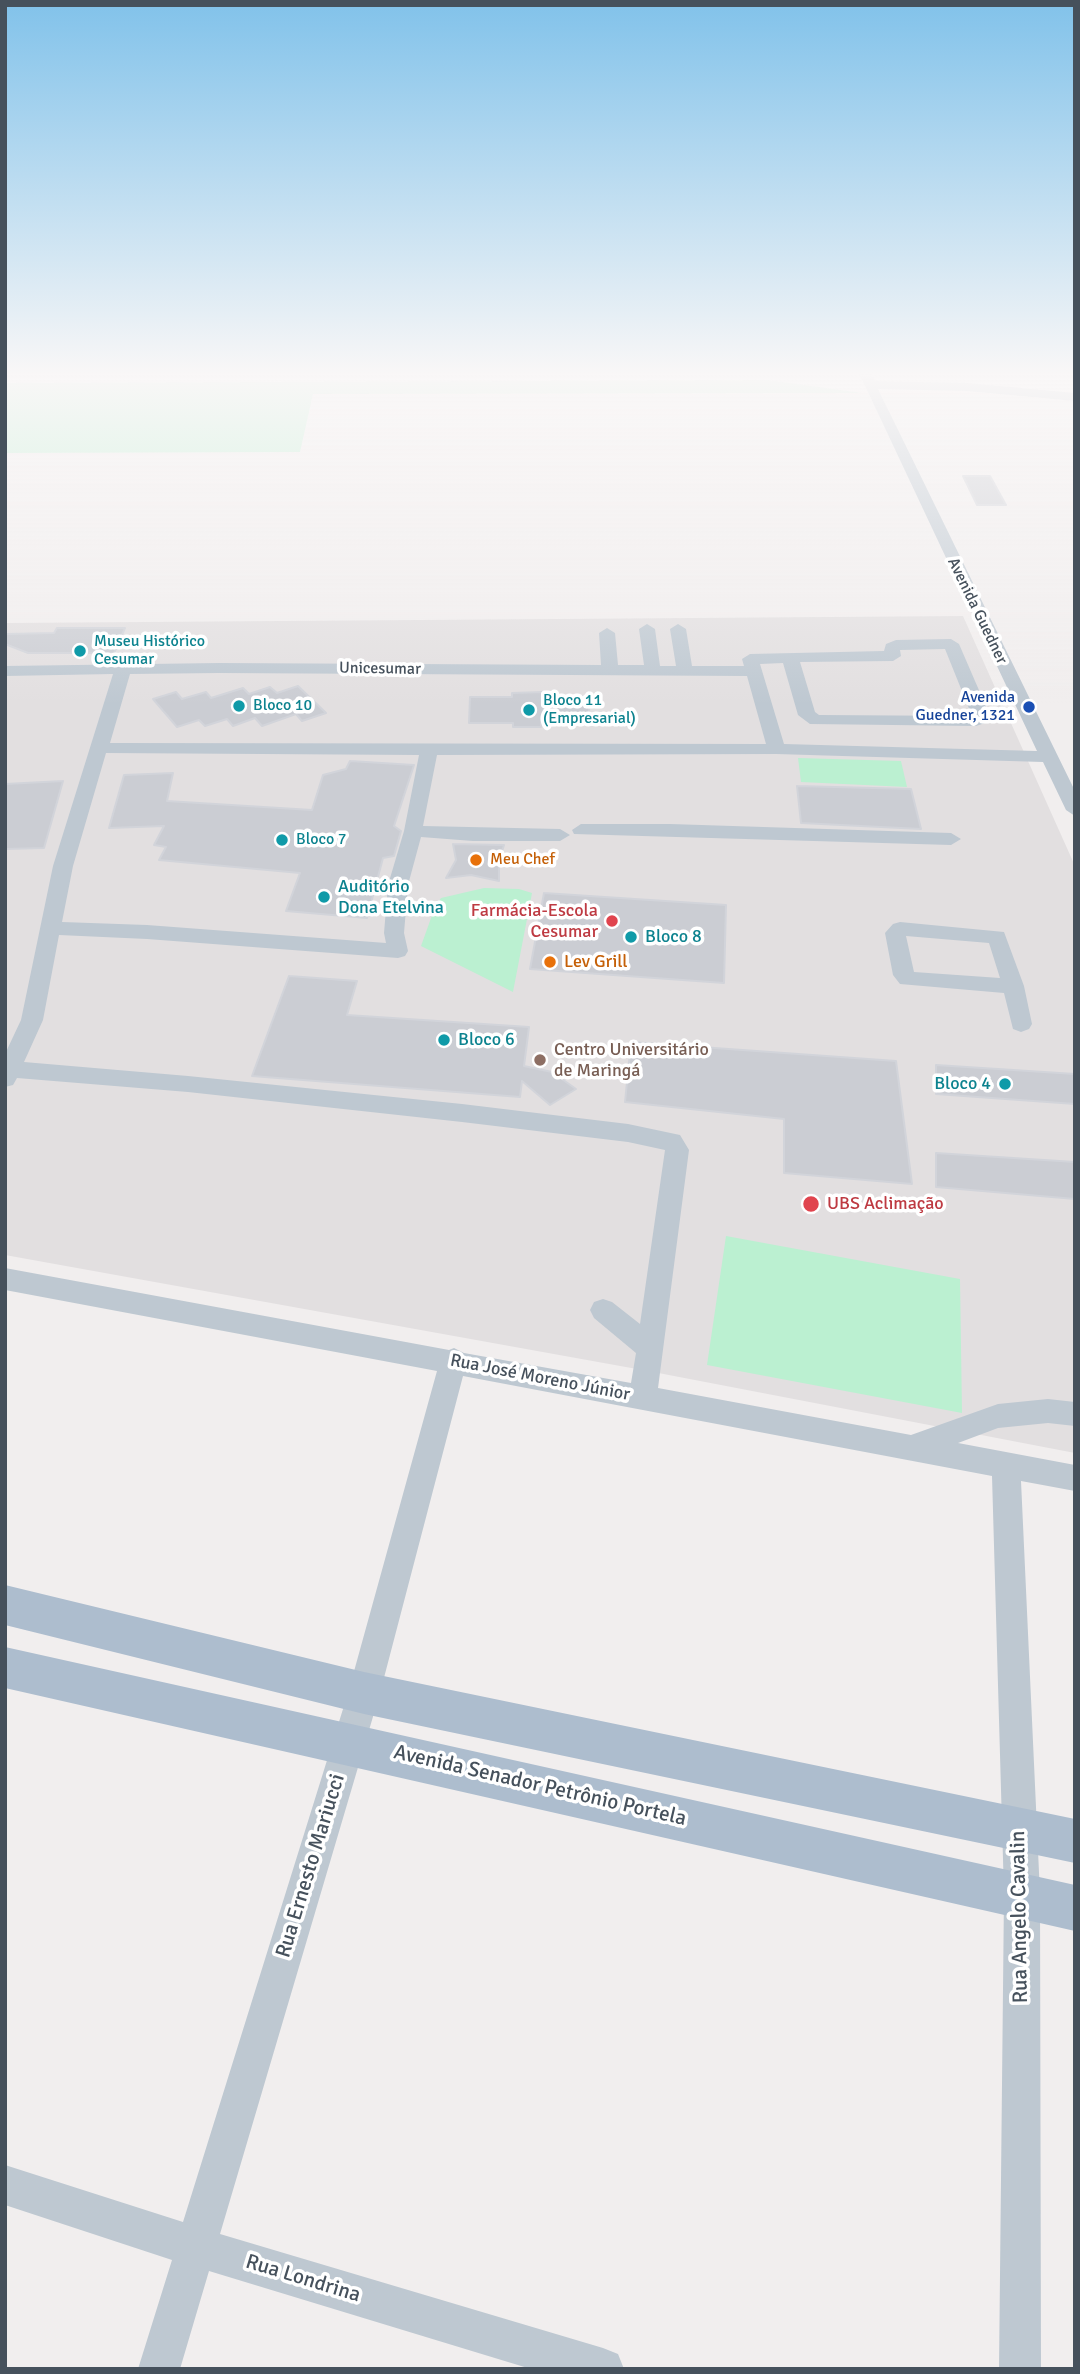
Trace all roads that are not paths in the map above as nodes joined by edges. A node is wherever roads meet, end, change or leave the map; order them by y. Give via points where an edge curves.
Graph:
1 (917, 484) edge
2 (647, 629) dead end
3 (678, 629) dead end
4 (607, 633) dead end
5 (790, 658) junction
6 (750, 660) junction
7 (123, 670) junction
8 (5, 671) edge
9 (685, 671) junction
10 (610, 672) junction
11 (653, 672) junction
12 (775, 742) junction
13 (98, 748) junction
14 (1045, 749) junction
15 (429, 751) junction
16 (1075, 810) edge
17 (413, 831) junction
18 (951, 839) dead end
19 (50, 928) junction
20 (1013, 986) junction
21 (1021, 1024) dead end
22 (7, 1074) edge
23 (5, 1279) edge
24 (603, 1310) dead end
25 (651, 1349) junction
26 (454, 1360) junction
27 (643, 1399) junction
28 (1075, 1413) edge
29 (912, 1448) junction
30 (1006, 1465) junction
31 (1075, 1478) edge
32 (5, 1605) edge
33 (5, 1667) edge
34 (364, 1693) junction
35 (348, 1743) junction
36 (1019, 1828) junction
37 (1075, 1841) edge
38 (1022, 1894) junction
39 (1075, 1908) edge
40 (5, 2185) edge
41 (196, 2247) junction
42 (159, 2369) edge
43 (603, 2369) edge
44 (1020, 2369) edge

1 - 14 street, Avenida Guedner
2 - 11 street
3 - 9 street
4 - 10 street
5 - 5 street, Unicesumar via 807,715 816,720 982,718 951,644 896,645 893,656
5 - 6 street, Unicesumar
6 - 9 street, Unicesumar
6 - 12 street
7 - 8 street, Unicesumar
7 - 10 street, Unicesumar
7 - 13 street
9 - 11 street, Unicesumar
10 - 11 street, Unicesumar
12 - 14 street
12 - 15 street
13 - 15 street
13 - 19 street
14 - 16 street, Avenida Guedner
15 - 17 street
17 - 18 street via 559,835 576,841 583,836 581,830
17 - 19 street via 398,885 394,933 398,951
19 - 22 street via 32,1020
20 - 20 street via 997,937 900,929 895,933 908,979
20 - 21 street
22 - 25 street via 188,1084 672,1141 677,1150
23 - 26 street, Rua José Moreno Júnior
24 - 25 street
25 - 27 street
26 - 27 street, Rua José Moreno Júnior
26 - 34 street, Rua Ernesto Mariucci
27 - 29 street, Rua José Moreno Júnior
28 - 29 street via 999,1416
29 - 30 street, Rua José Moreno Júnior
30 - 31 street, Rua José Moreno Júnior
30 - 36 street, Rua Angelo Cavalin
32 - 34 main road
33 - 35 main road, Avenida Senador Petrônio Portela
34 - 35 street, Rua Ernesto Mariucci
34 - 36 main road
35 - 38 main road, Avenida Senador Petrônio Portela
35 - 41 street, Rua Ernesto Mariucci
36 - 37 main road
36 - 38 street, Rua Angelo Cavalin
38 - 39 main road, Avenida Senador Petrônio Portela
38 - 44 street, Rua Angelo Cavalin
40 - 41 street, Rua Londrina
41 - 42 street, Rua Ernesto Mariucci
41 - 43 street, Rua Londrina

